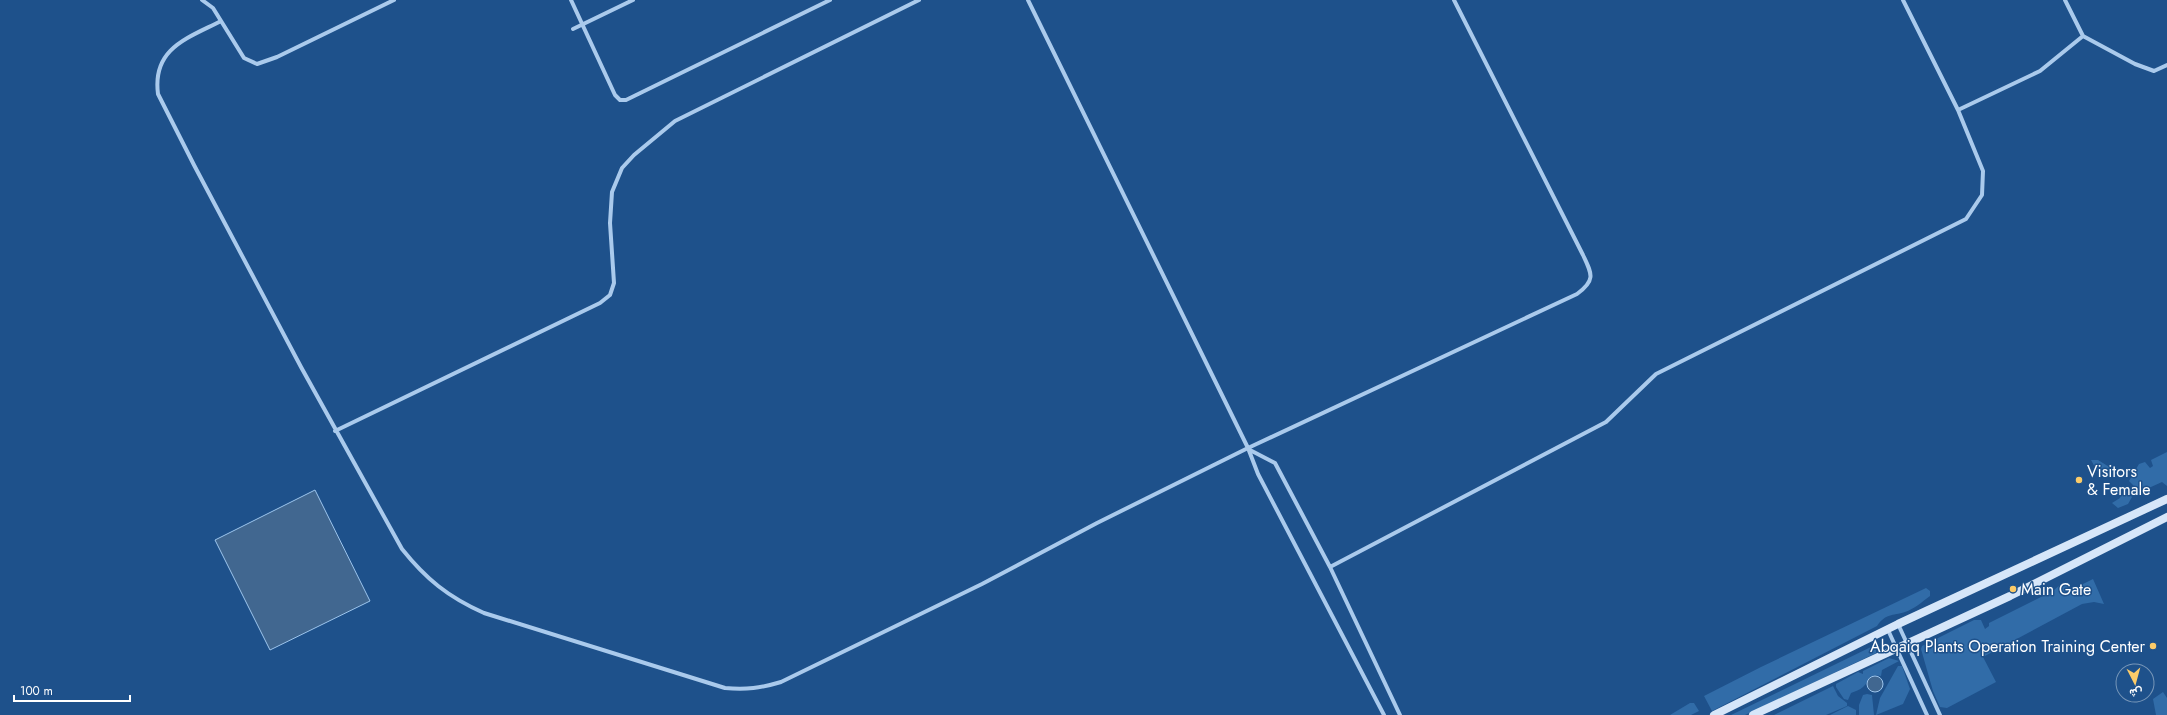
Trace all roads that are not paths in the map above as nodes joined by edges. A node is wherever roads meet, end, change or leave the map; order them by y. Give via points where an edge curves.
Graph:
1 (202, 0) edge
2 (394, 0) edge
3 (571, 0) edge
4 (633, 0) edge
5 (830, 0) edge
6 (919, 0) edge
7 (1028, 0) edge
8 (1454, 0) edge
9 (1903, 0) edge
10 (2065, 0) edge
11 (221, 21) junction
12 (583, 24) junction
13 (573, 29) dead end
14 (2083, 36) junction
15 (2167, 65) edge
16 (1958, 110) junction
17 (335, 430) junction
18 (1248, 448) junction
19 (2167, 499) edge
20 (2167, 516) edge
21 (1330, 567) junction
22 (1898, 624) junction
23 (1888, 630) junction
24 (1907, 644) junction
25 (1896, 648) junction
26 (1384, 715) edge
27 (1400, 715) edge
28 (1714, 715) edge
29 (1753, 715) edge
30 (1927, 715) edge
31 (1940, 715) edge

1 - 11 street via 213,8
2 - 11 street via 277,57 257,64 244,58
3 - 12 street
4 - 12 street
5 - 12 street via 626,100 620,100 615,95
6 - 17 street via 675,121 634,155 622,168 612,192 610,223 614,283 610,295 600,303
7 - 18 street
8 - 18 street via 1583,255 1590,270 1591,280 1588,286 1577,294
9 - 16 street
10 - 14 street
11 - 17 street via 180,42 169,52 159,67 158,94
12 - 13 street
14 - 15 street via 2135,64 2154,71
14 - 16 street via 2040,71
16 - 21 street via 1983,171 1982,195 1966,219 1656,374 1606,422
17 - 18 street via 402,549 417,568 451,597 507,621 725,688 742,690 781,682 982,584
18 - 21 street via 1275,464
18 - 26 street via 1258,474
19 - 22 street
20 - 24 street via 2010,596
21 - 27 street
22 - 23 street
22 - 24 street
23 - 25 street
23 - 28 street
24 - 25 street
24 - 31 street
25 - 29 street
25 - 30 street

